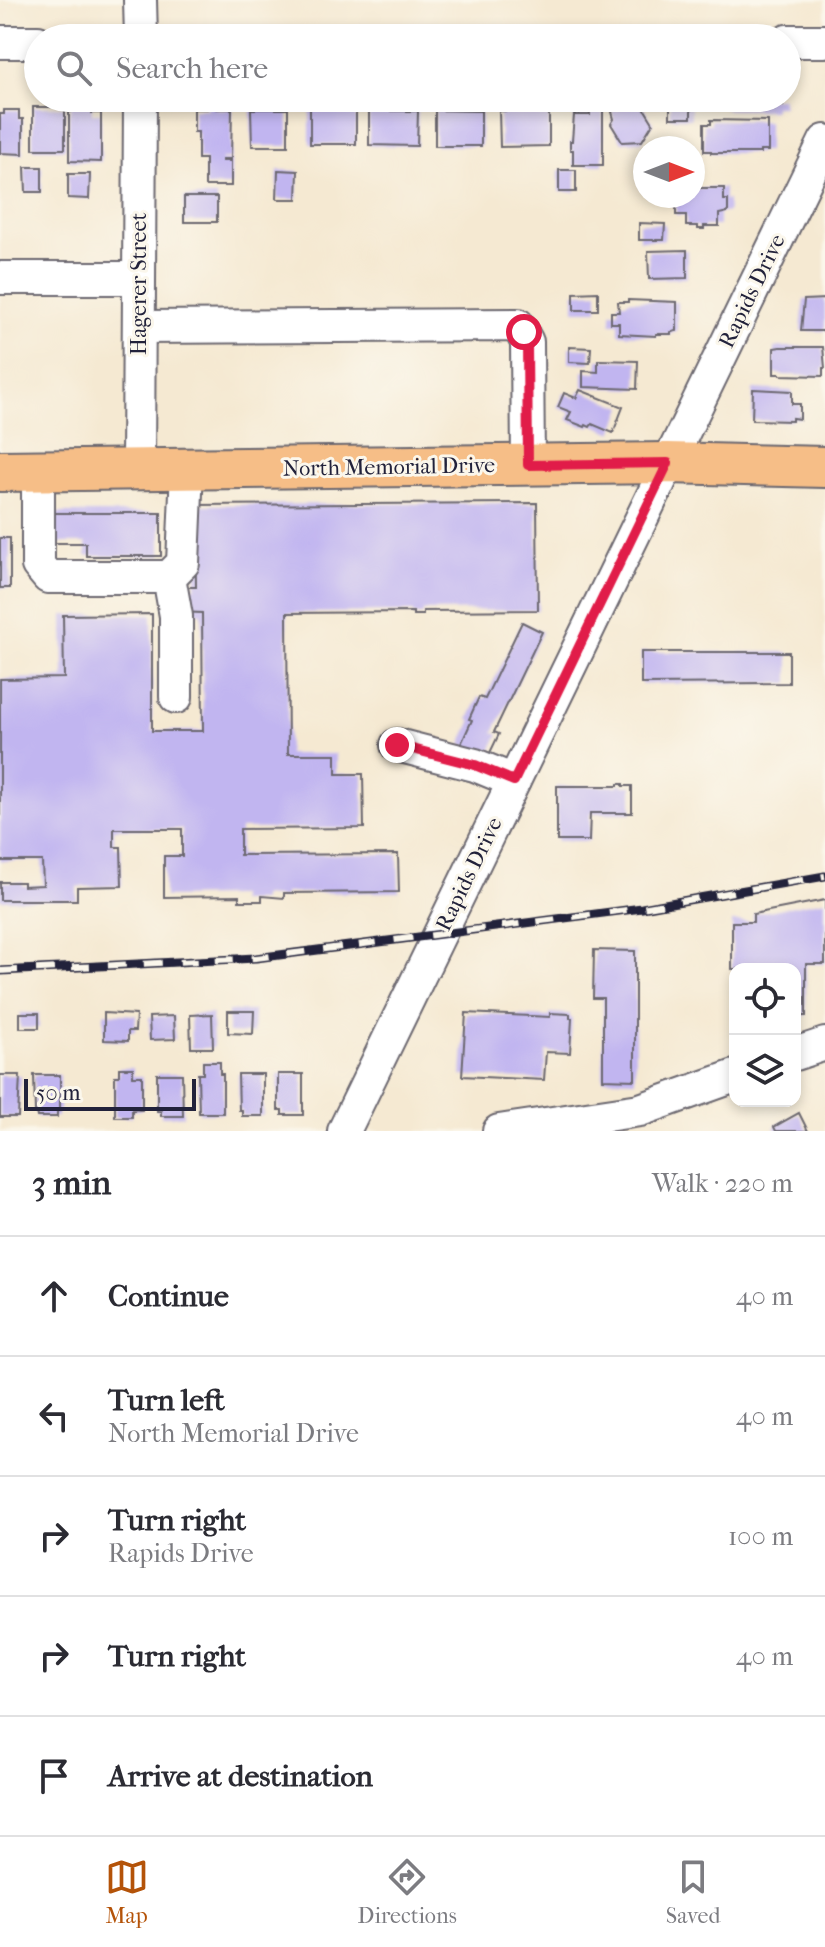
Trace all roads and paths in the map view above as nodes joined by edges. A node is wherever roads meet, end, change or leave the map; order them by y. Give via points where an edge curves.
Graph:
1 (140, 0) edge
2 (141, 24) edge
3 (801, 41) edge
4 (825, 41) edge
5 (0, 42) edge
6 (24, 42) edge
7 (140, 112) edge
8 (825, 141) edge
9 (0, 278) edge
10 (139, 278) junction
11 (139, 327) junction
12 (668, 463) junction
13 (528, 465) junction
14 (825, 467) edge
15 (187, 469) junction
16 (138, 470) junction
17 (19, 471) edge
18 (169, 577) junction
19 (176, 697) dead end
20 (397, 745) dead end
21 (514, 781) junction
22 (825, 1044) edge
23 (801, 1052) edge
24 (729, 1078) edge
25 (344, 1131) edge
26 (499, 1131) edge

1 - 2 street
3 - 4 street
5 - 6 street
7 - 10 street, Hagerer Street
8 - 12 street, Rapids Drive
9 - 10 street
10 - 11 street, Hagerer Street
11 - 13 street via 518,325 527,342
11 - 16 street, Hagerer Street
12 - 13 main road, North Memorial Drive
12 - 14 main road, North Memorial Drive
12 - 21 street, Rapids Drive
13 - 15 main road, North Memorial Drive
15 - 16 main road, North Memorial Drive
15 - 18 street via 183,563
16 - 17 main road, North Memorial Drive
17 - 18 street via 38,565 48,577
18 - 19 street via 176,616
20 - 21 street
21 - 25 street, Rapids Drive
22 - 23 street
24 - 26 street via 640,1110

